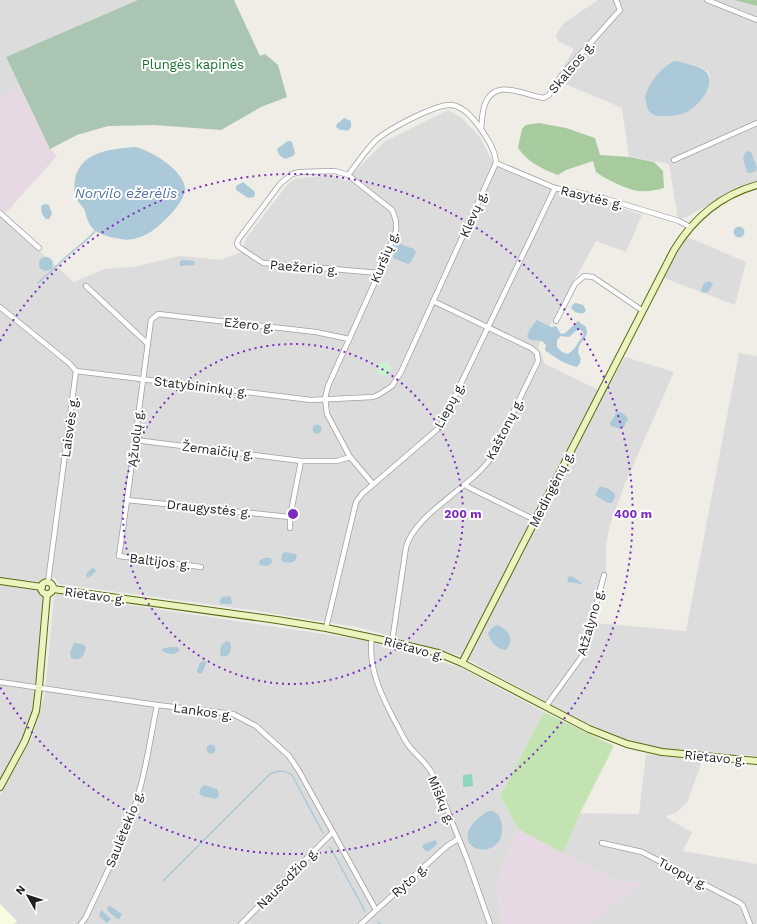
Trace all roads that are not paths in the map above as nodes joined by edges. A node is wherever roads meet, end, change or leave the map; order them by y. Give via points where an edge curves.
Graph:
1 (616, 0) edge
2 (707, 0) edge
3 (757, 20) edge
4 (757, 123) edge
5 (481, 129) junction
6 (674, 160) dead end
7 (496, 163) junction
8 (348, 175) junction
9 (757, 184) edge
10 (555, 188) junction
11 (0, 213) edge
12 (690, 227) junction
13 (237, 244) joint
14 (39, 248) dead end
15 (379, 273) junction
16 (86, 286) dead end
17 (433, 301) junction
18 (0, 308) edge
19 (642, 314) junction
20 (151, 320) joint
21 (556, 321) dead end
22 (488, 327) junction
23 (349, 339) junction
24 (148, 344) junction
25 (76, 371) junction
26 (143, 378) junction
27 (325, 398) junction
28 (135, 440) junction
29 (350, 457) junction
30 (301, 461) junction
31 (373, 484) junction
32 (465, 484) junction
33 (127, 500) junction
34 (290, 517) junction
35 (535, 520) junction
36 (290, 528) dead end
37 (119, 556) joint
38 (201, 567) dead end
39 (604, 575) dead end
40 (0, 581) edge
41 (48, 582) junction
42 (42, 587) junction
43 (53, 589) junction
44 (47, 594) junction
45 (326, 628) junction
46 (372, 637) junction
47 (392, 642) junction
48 (462, 663) junction
49 (0, 682) edge
50 (39, 686) junction
51 (157, 705) junction
52 (546, 706) junction
53 (757, 761) edge
54 (0, 787) edge
55 (333, 832) junction
56 (458, 839) junction
57 (602, 844) dead end
58 (376, 910) junction
59 (81, 924) edge
60 (241, 924) edge
61 (361, 924) edge
62 (490, 924) edge
63 (750, 924) edge

1 - 5 street, Skalsos g. via 620,10 561,76 549,95 544,98 510,89 497,91 487,99 483,108
2 - 3 street
4 - 6 street
5 - 7 street via 493,151
5 - 8 street via 457,106 438,107 407,120 376,140
7 - 10 street, Rasytės g.
7 - 17 street, Klevų g.
8 - 13 street, Kuršių g. via 335,171 292,174 280,184
8 - 15 street, Kuršių g. via 392,210 396,217 396,231
9 - 12 main road, Medingėnų g. via 720,201
10 - 12 street, Rasytės g. via 603,198 679,221
10 - 22 street, Liepų g.
11 - 14 street
12 - 19 main road, Medingėnų g. via 674,250
13 - 15 street, Paežerio g. via 263,263
15 - 23 street, Kuršių g.
16 - 24 street
17 - 22 street
17 - 27 street, Klevų g. via 401,372 392,386 373,397
18 - 25 street
19 - 21 street via 593,277 584,276 575,284
19 - 35 main road, Medingėnų g.
20 - 23 street, Ežero g. via 158,314 316,332
20 - 24 street, Ąžuolų g.
22 - 31 street, Liepų g. via 440,427
22 - 32 street, Kaštonų g. via 538,353 538,361 491,458
23 - 27 street, Kuršių g.
24 - 26 street, Ąžuolų g.
25 - 26 street, Statybininkų g.
25 - 41 street, Laisvės g.
26 - 27 street, Statybininkų g. via 311,400
26 - 28 street, Ąžuolų g.
27 - 29 street, Kuršių g. via 327,414
28 - 30 street, Žemaičių g.
28 - 33 street, Ąžuolų g.
29 - 30 street, Žemaičių g. via 337,461
29 - 31 street, Kuršių g.
30 - 34 street
31 - 45 street, Liepų g. via 356,502
32 - 35 street
32 - 47 street, Kaštonų g. via 421,522 408,540
33 - 34 street, Draugystės g.
33 - 37 street, Ąžuolų g.
34 - 36 street
35 - 48 main road, Medingėnų g.
37 - 38 street, Baltijos g.
39 - 52 street, Atžalyno g. via 583,655
40 - 42 main road
41 - 42 main road
41 - 43 main road via 52,584
42 - 44 main road via 43,592
43 - 44 main road
43 - 45 main road, Rietavo g.
44 - 50 main road
45 - 46 main road, Rietavo g.
46 - 47 main road, Rietavo g.
46 - 56 street, Miškų g. via 374,669 385,703 409,746 430,769
47 - 48 main road, Rietavo g. via 438,653
48 - 52 main road, Rietavo g.
49 - 50 street, Lankos g.
50 - 51 street, Lankos g.
50 - 54 main road via 31,727
51 - 55 street, Lankos g. via 233,714 256,726 289,756
51 - 59 street, Saulėtekio g. via 133,812
52 - 53 main road, Rietavo g. via 589,729 643,748
55 - 58 street, Lankos g.
55 - 60 street, Nausodžio g.
56 - 58 street, Ryto g.
56 - 62 street, Miškų g.
57 - 63 street, Tuopų g. via 642,852 740,902
58 - 61 street, Ryto g.

